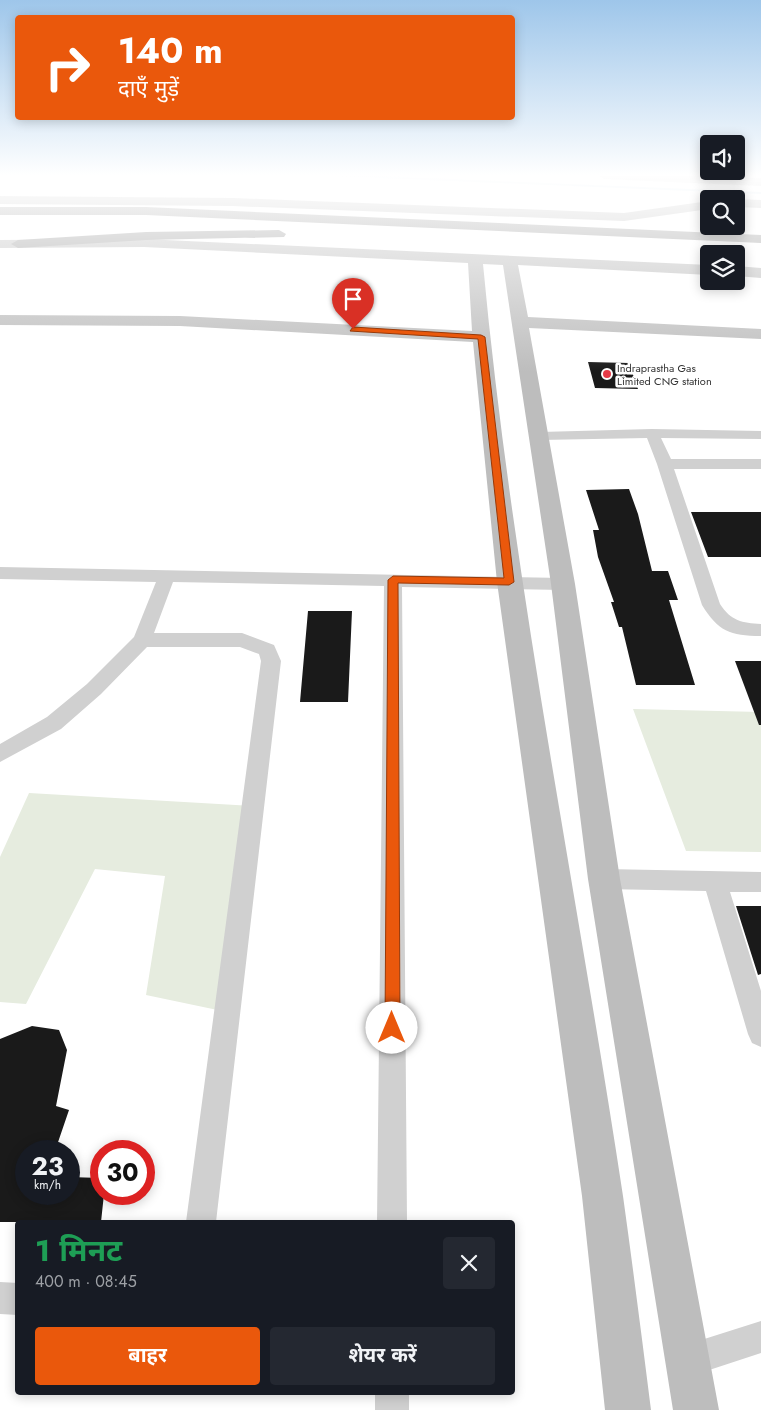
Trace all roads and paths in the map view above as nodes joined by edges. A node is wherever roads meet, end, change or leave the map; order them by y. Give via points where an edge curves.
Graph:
1 (69, 241) edge
2 (509, 241) edge
3 (0, 244) edge
4 (18, 244) junction
5 (761, 252) edge
6 (475, 260) junction
7 (510, 261) junction
8 (700, 270) edge
9 (745, 272) edge
10 (761, 273) edge
11 (0, 320) edge
12 (474, 325) junction
13 (523, 330) junction
14 (761, 334) edge
15 (761, 351) edge
16 (652, 433) junction
17 (761, 434) edge
18 (540, 436) junction
19 (665, 464) junction
20 (761, 464) edge
21 (0, 573) edge
22 (167, 576) junction
23 (393, 580) junction
24 (509, 582) junction
25 (563, 584) junction
26 (761, 630) edge
27 (142, 640) junction
28 (0, 754) edge
29 (604, 879) junction
30 (714, 881) junction
31 (761, 882) edge
32 (761, 1034) edge
33 (202, 1220) edge
34 (392, 1220) edge
35 (0, 1298) edge
36 (15, 1299) edge
37 (761, 1338) edge
38 (688, 1360) junction
39 (392, 1395) edge
40 (392, 1410) edge
41 (628, 1410) edge
42 (696, 1410) edge

1 - 4 highway
2 - 5 highway
3 - 4 street
4 - 6 street via 144,243
6 - 7 street
6 - 12 street
7 - 8 street
7 - 13 street
9 - 10 street
11 - 12 street
12 - 24 street
13 - 14 street
13 - 15 street
13 - 18 street
16 - 17 street
16 - 18 street
16 - 19 street
18 - 25 street
19 - 20 street
19 - 26 street via 718,618 728,627
21 - 22 street
22 - 23 street
22 - 27 street
23 - 24 street
23 - 34 street
24 - 25 street
24 - 41 street via 601,1187
25 - 29 street
27 - 28 street via 94,689 54,723
27 - 33 street via 242,640 267,650 271,661
29 - 30 street
29 - 38 street
30 - 31 street
30 - 32 street
35 - 36 street
37 - 38 street
38 - 42 street
39 - 40 street

